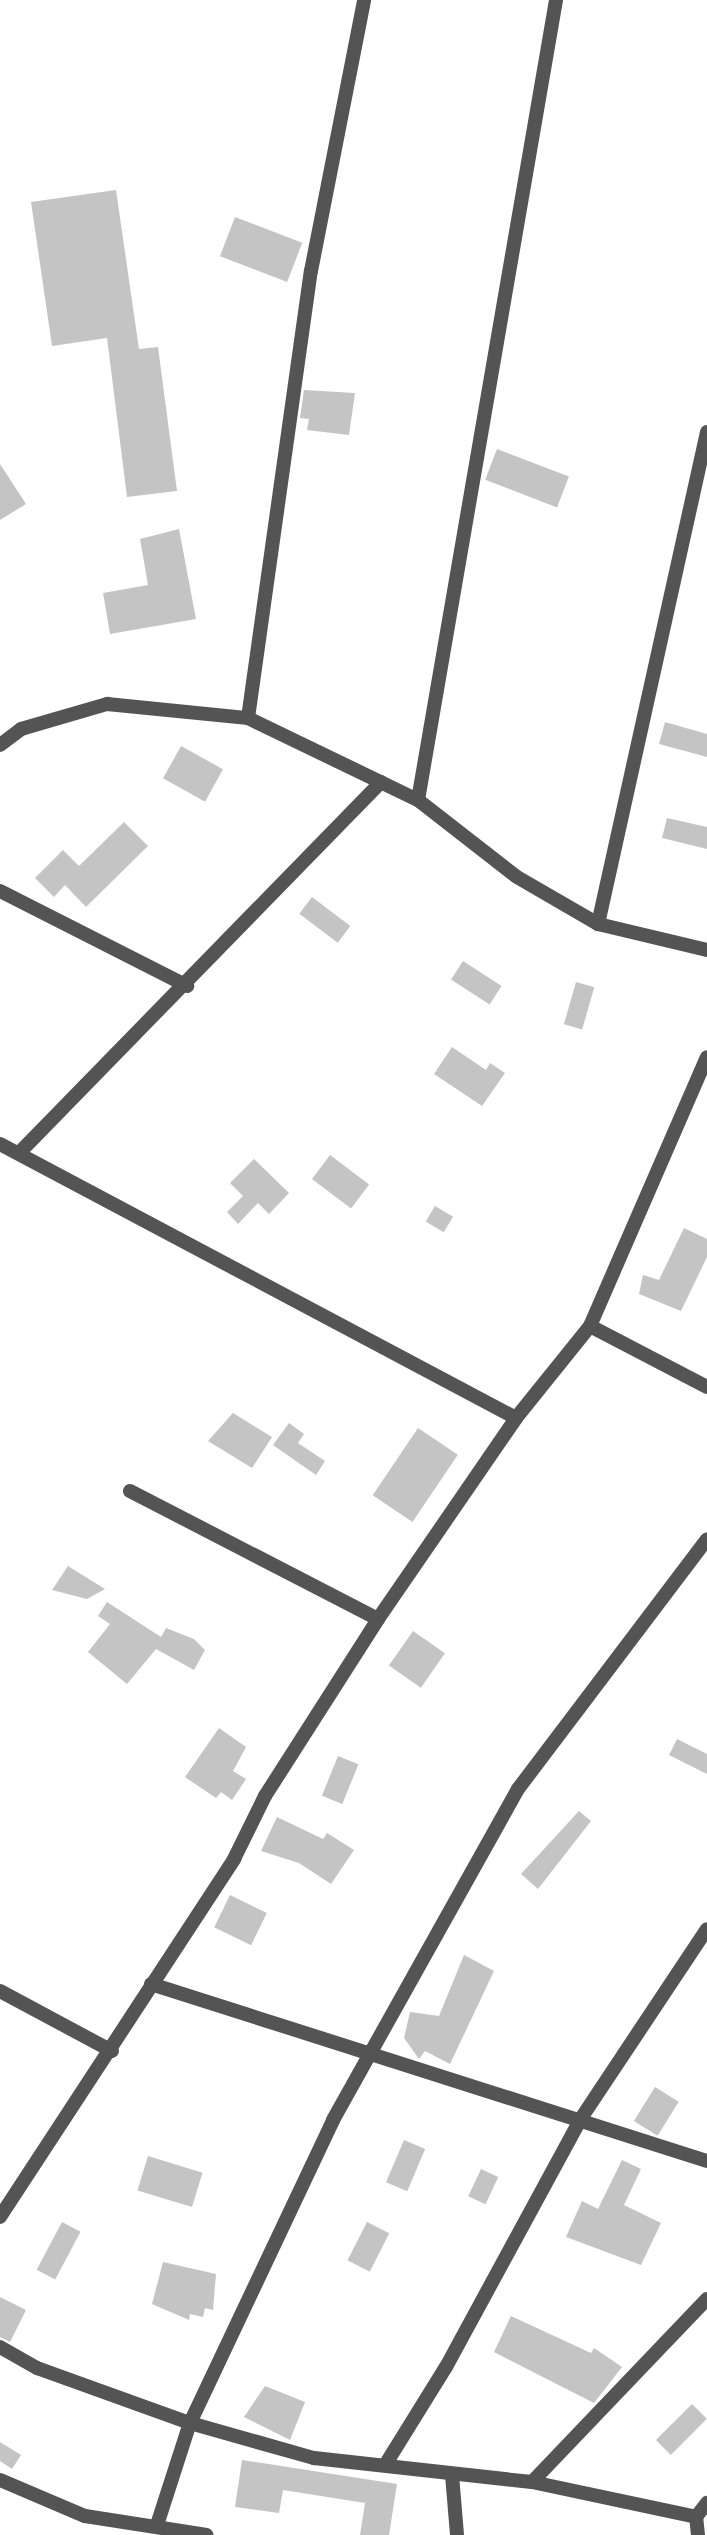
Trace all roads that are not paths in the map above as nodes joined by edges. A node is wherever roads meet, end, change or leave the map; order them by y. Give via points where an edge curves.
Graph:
1 (364, 0) edge
2 (556, 0) edge
3 (707, 432) edge
4 (248, 718) junction
5 (0, 745) edge
6 (381, 782) junction
7 (418, 800) junction
8 (0, 891) edge
9 (598, 924) junction
10 (707, 950) edge
11 (187, 986) junction
12 (707, 1057) edge
13 (0, 1144) edge
14 (22, 1150) junction
15 (590, 1326) junction
16 (707, 1387) edge
17 (516, 1418) junction
18 (130, 1492) dead end
19 (707, 1539) edge
20 (378, 1619) junction
21 (707, 1929) edge
22 (151, 1984) junction
23 (0, 1991) edge
24 (112, 2051) junction
25 (370, 2058) junction
26 (580, 2120) junction
27 (707, 2161) edge
28 (0, 2217) edge
29 (707, 2299) edge
30 (0, 2347) edge
31 (190, 2423) junction
32 (387, 2462) junction
33 (453, 2475) junction
34 (0, 2480) edge
35 (532, 2482) junction
36 (707, 2503) edge
37 (696, 2517) junction
38 (157, 2525) junction
39 (207, 2535) edge
40 (457, 2535) edge
41 (698, 2535) edge

1 - 4 street via 311,271
2 - 7 street
3 - 9 street
4 - 5 street via 107,704 21,729
4 - 6 street
6 - 7 street
6 - 11 street
7 - 9 street via 517,877
8 - 11 street
9 - 10 street
11 - 14 street
12 - 15 street
13 - 14 street
14 - 17 street
15 - 16 street
15 - 17 street
17 - 20 street
18 - 20 street
19 - 25 street via 518,1788
20 - 22 street
21 - 26 street
22 - 24 street
22 - 25 street
23 - 24 street
24 - 28 street
25 - 26 street
25 - 31 street via 332,2120
26 - 27 street
26 - 32 street via 446,2367
29 - 35 street
30 - 31 street via 37,2368
31 - 32 street via 314,2458
31 - 38 street
32 - 33 street
33 - 35 street
33 - 40 street
34 - 38 street via 85,2516
35 - 37 street
36 - 37 street
37 - 41 street
38 - 39 street

